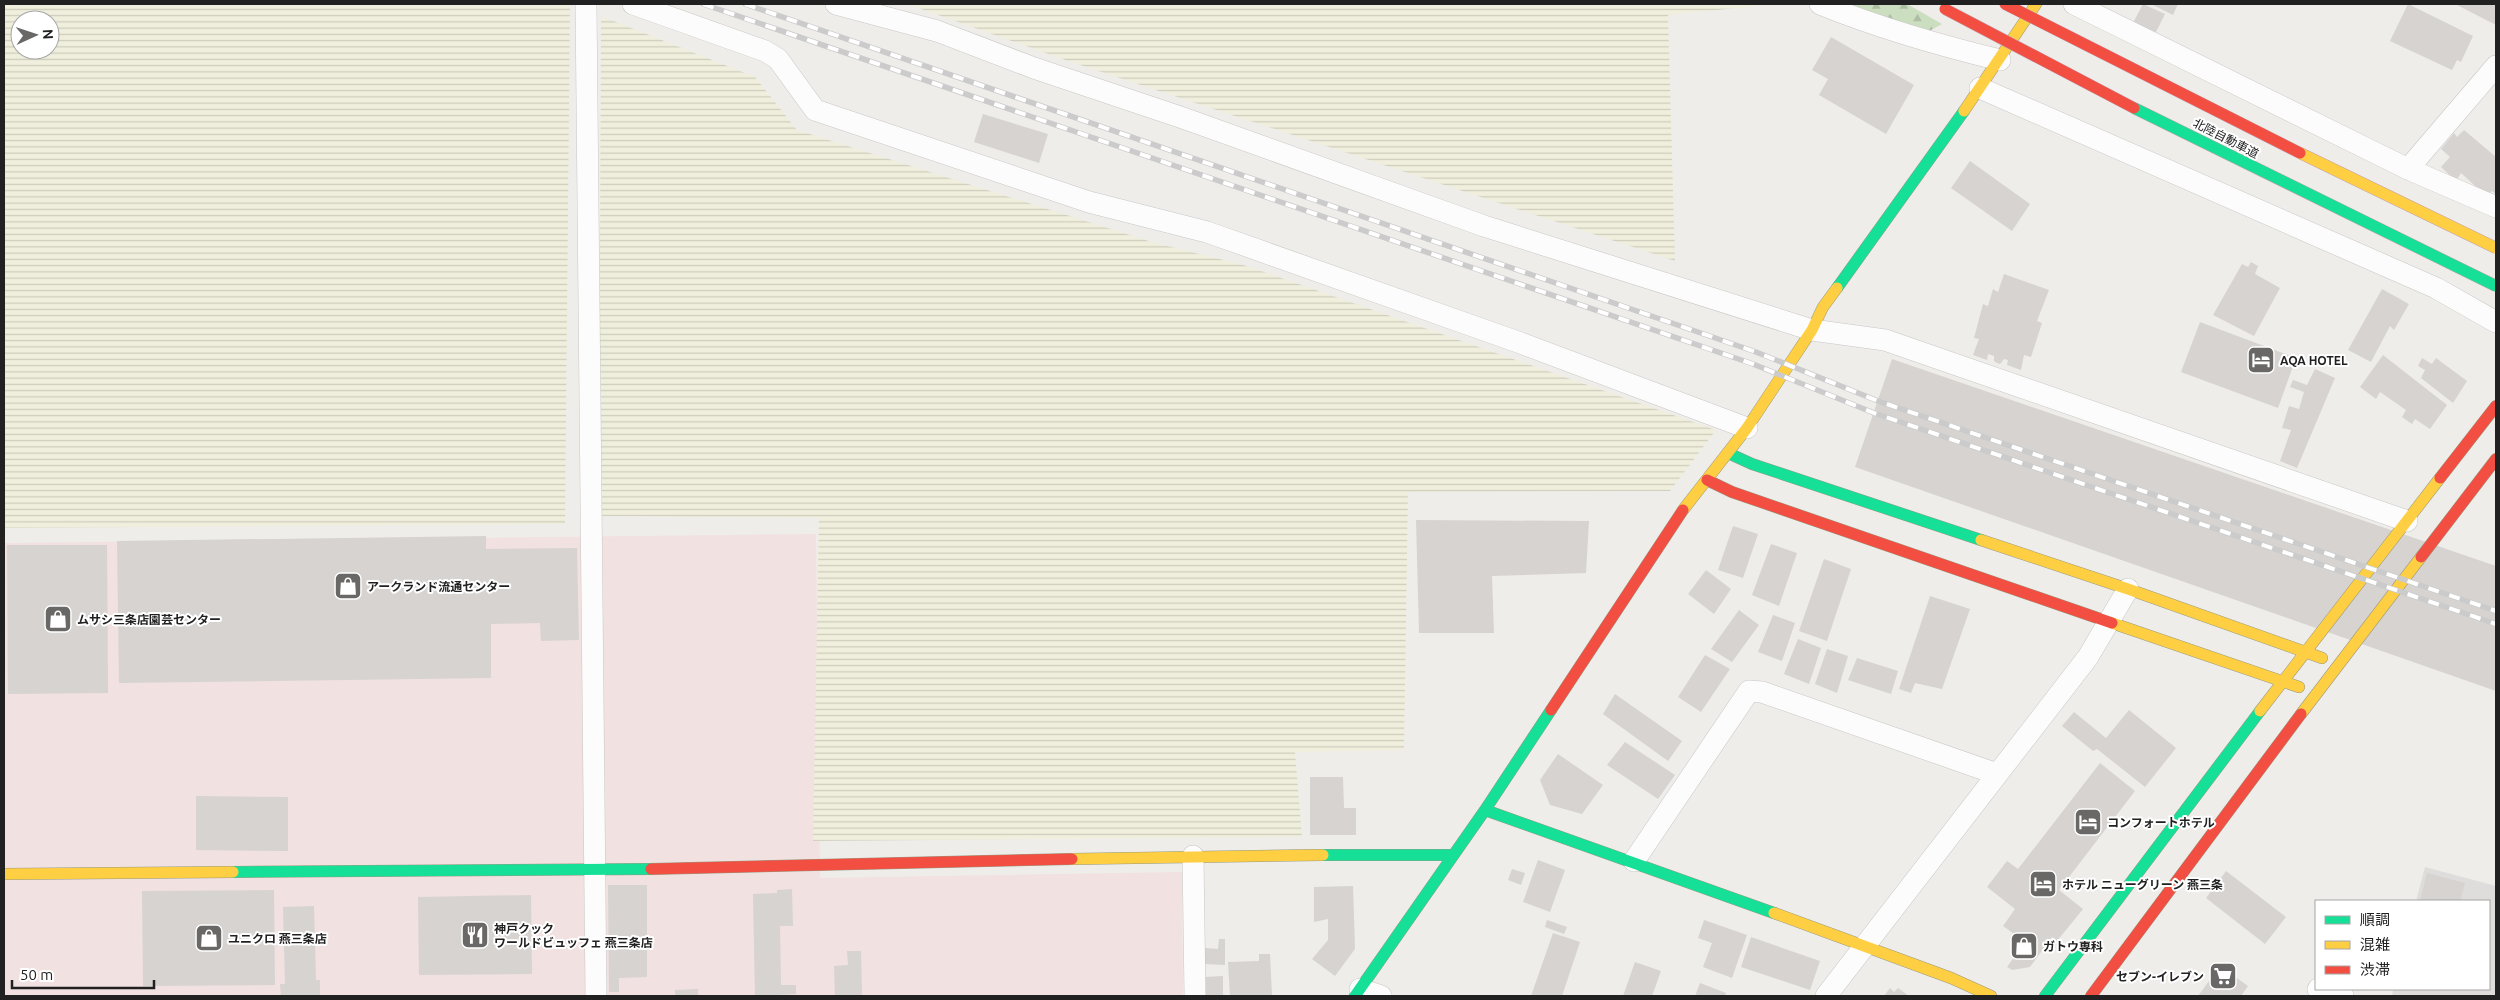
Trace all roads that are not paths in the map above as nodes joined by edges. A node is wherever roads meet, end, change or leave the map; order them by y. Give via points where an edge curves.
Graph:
1 (586, 4) edge
2 (632, 4) edge
3 (836, 4) edge
4 (1820, 4) edge
5 (2005, 4) edge
6 (2036, 4) edge
7 (2074, 4) edge
8 (1945, 9) dead end
9 (2000, 60) junction
10 (2496, 66) edge
11 (1980, 88) junction
12 (2408, 169) junction
13 (2496, 208) edge
14 (2496, 248) edge
15 (2496, 286) edge
16 (2496, 322) edge
17 (1812, 330) junction
18 (2496, 406) edge
19 (1747, 428) junction
20 (1728, 453) junction
21 (2496, 459) edge
22 (1707, 480) junction
23 (2407, 521) junction
24 (2128, 589) junction
25 (2110, 622) junction
26 (2306, 652) junction
27 (2339, 664) junction
28 (2283, 681) junction
29 (2317, 693) junction
30 (1997, 774) junction
31 (1485, 810) junction
32 (1453, 855) junction
33 (1193, 856) junction
34 (1634, 862) junction
35 (593, 870) junction
36 (4, 874) edge
37 (1864, 944) junction
38 (2321, 990) edge
39 (1358, 993) edge
40 (596, 996) edge
41 (1195, 996) edge
42 (1381, 996) edge
43 (1826, 996) edge
44 (1991, 996) edge
45 (2045, 996) edge
46 (2091, 996) edge
47 (2343, 996) edge

1 - 35 street
2 - 19 street via 765,51 778,59 815,110 1089,202 1207,232 1518,342
3 - 17 street via 938,30 1034,68 1484,226
4 - 9 street via 1928,43
5 - 14 main road, 北陸自動車道, bridge via 2337,172
6 - 9 main road
7 - 12 street
8 - 15 main road, 北陸自動車道, bridge via 2265,173
9 - 11 main road
10 - 12 street
11 - 16 street via 2436,288
11 - 17 main road via 1823,307
12 - 13 street
17 - 19 main road
17 - 23 street via 1885,340
18 - 23 main road
19 - 20 main road
20 - 22 main road
20 - 24 main road via 1752,464
21 - 27 main road
22 - 25 main road via 1732,492
22 - 31 main road via 1681,512
23 - 26 main road
24 - 25 street
24 - 26 main road
25 - 28 main road
25 - 30 street via 2088,657
26 - 27 main road
26 - 28 main road
27 - 29 main road
28 - 29 main road
28 - 45 main road
29 - 46 main road
30 - 34 street via 1762,692 1749,691
30 - 37 street
31 - 32 main road
31 - 34 main road
32 - 33 main road
32 - 39 main road
33 - 35 main road
33 - 41 street
34 - 37 main road
35 - 36 main road
35 - 40 street
37 - 43 street
37 - 44 main road
38 - 47 street
39 - 42 street

